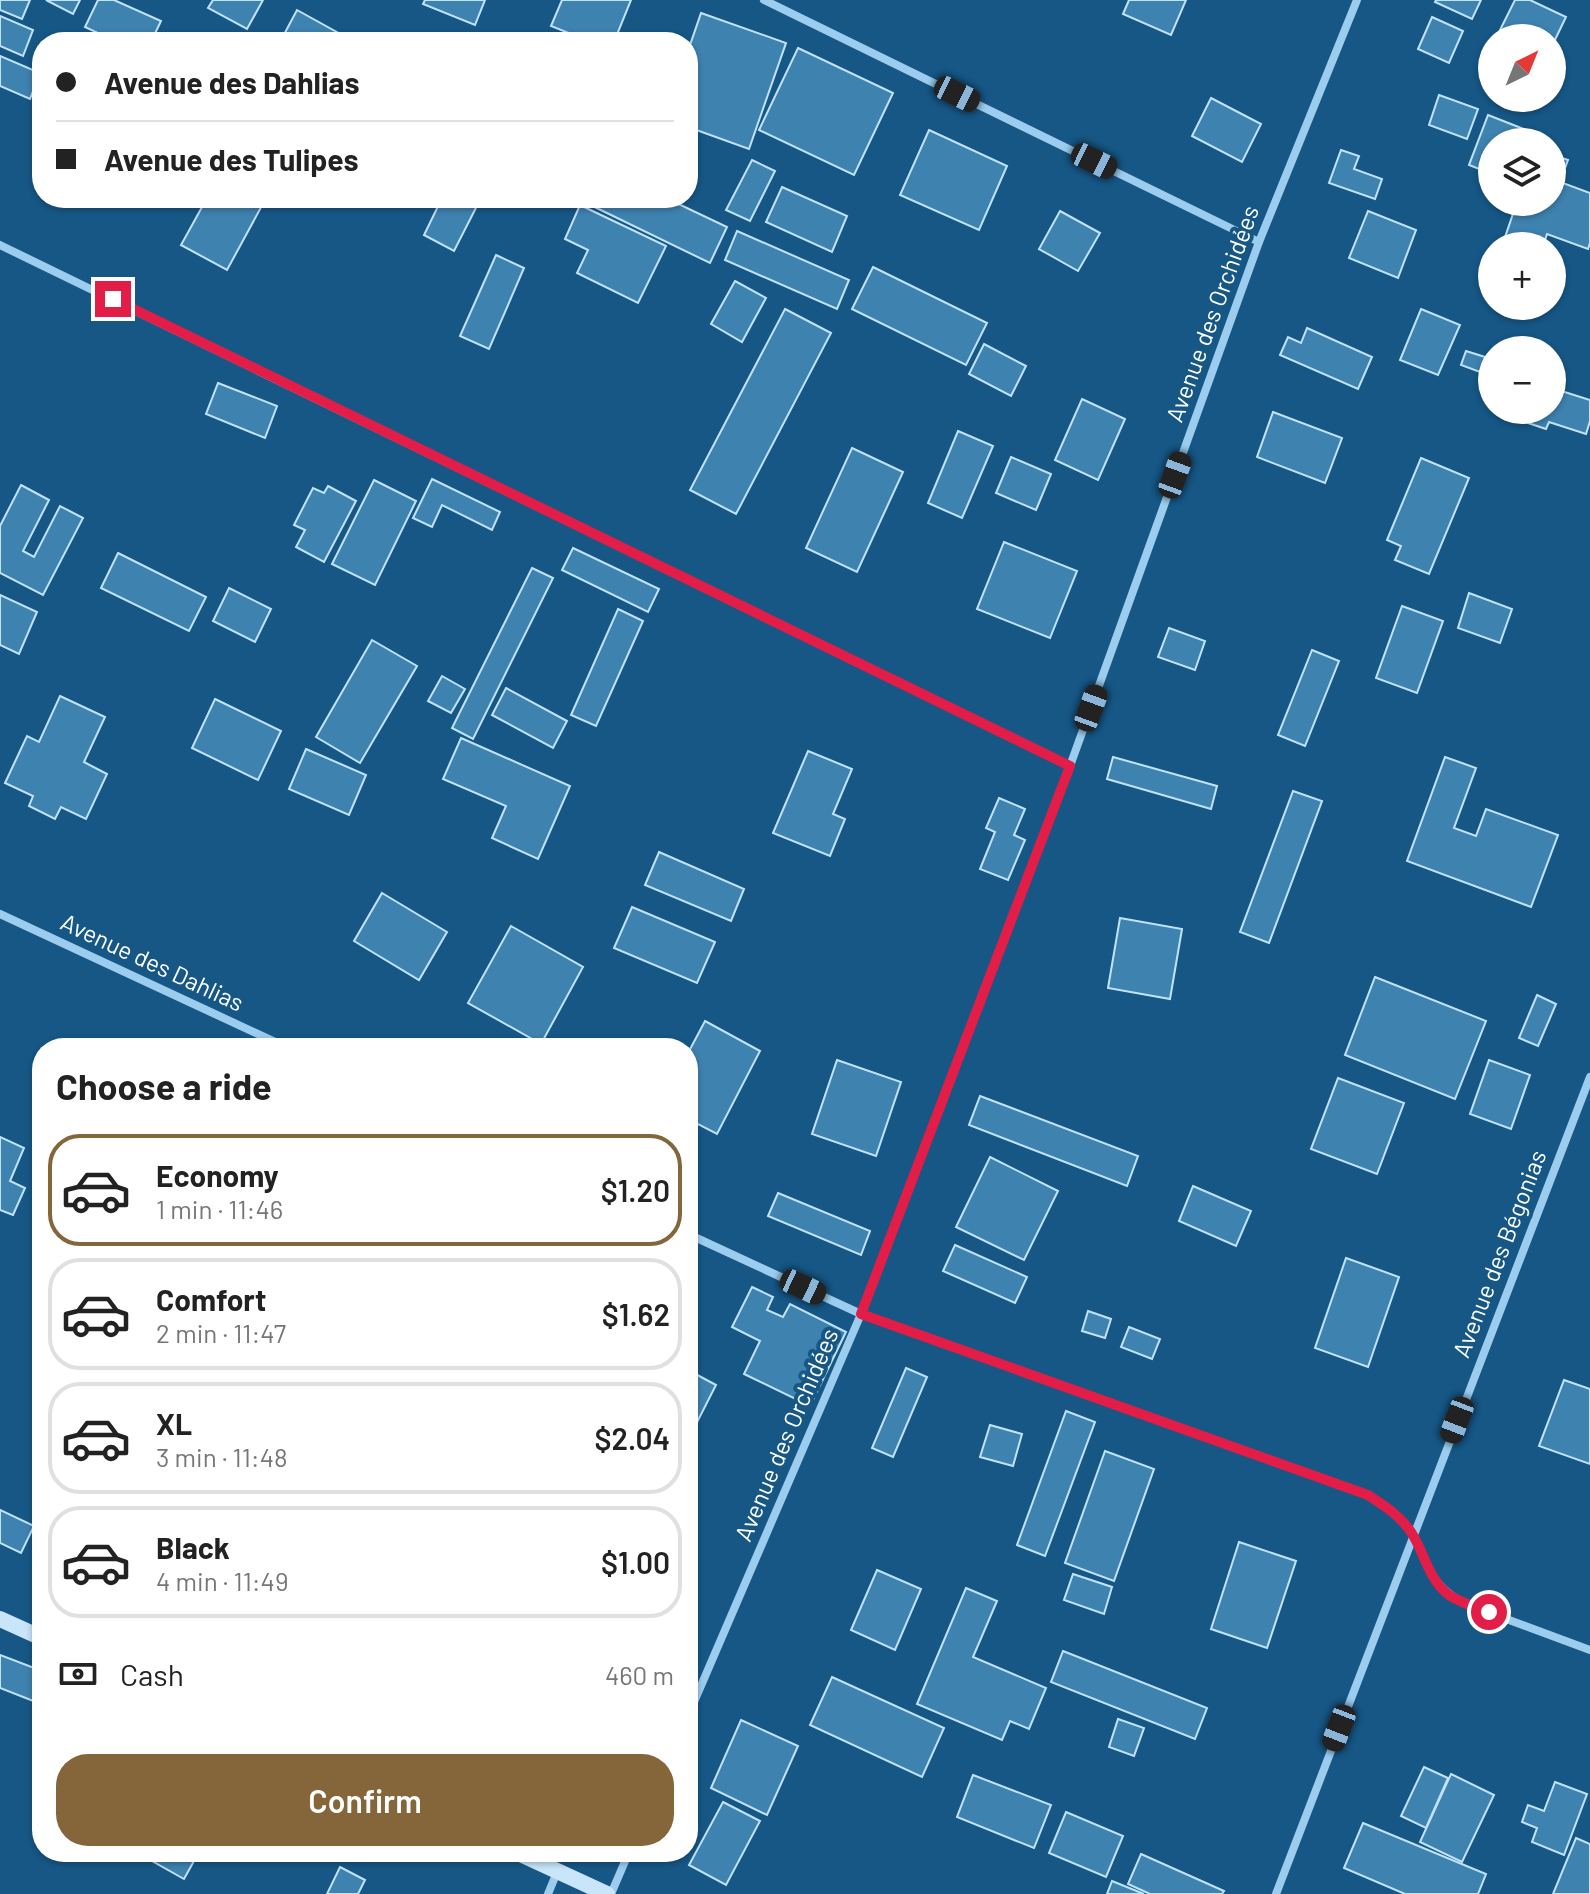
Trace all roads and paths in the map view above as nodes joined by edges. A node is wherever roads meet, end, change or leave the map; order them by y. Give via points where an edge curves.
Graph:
1 (764, 0) edge
2 (1357, 0) edge
3 (1259, 242) junction
4 (0, 245) edge
5 (1070, 766) junction
6 (0, 914) edge
7 (267, 1038) edge
8 (1590, 1077) edge
9 (1580, 1106) junction
10 (1590, 1109) edge
11 (698, 1239) edge
12 (861, 1314) junction
13 (1413, 1534) junction
14 (0, 1619) edge
15 (32, 1633) edge
16 (1590, 1650) edge
17 (698, 1693) edge
18 (538, 1862) edge
19 (624, 1862) edge
20 (558, 1871) junction
21 (548, 1894) edge
22 (609, 1894) edge
23 (1276, 1894) edge

1 - 3 street
2 - 3 street, Avenue des Orchidées
3 - 5 street, Avenue des Orchidées
4 - 5 street
5 - 12 street, Avenue des Orchidées
6 - 7 street, Avenue des Dahlias
8 - 9 street, Avenue des Bégonias
9 - 10 street
9 - 13 street, Avenue des Bégonias
11 - 12 street
12 - 13 street via 1368,1495
12 - 17 street, Avenue des Orchidées
13 - 16 street via 1448,1594
13 - 23 street, Avenue des Bégonias
14 - 15 main road
18 - 20 main road
19 - 22 street
20 - 21 street
20 - 22 main road

